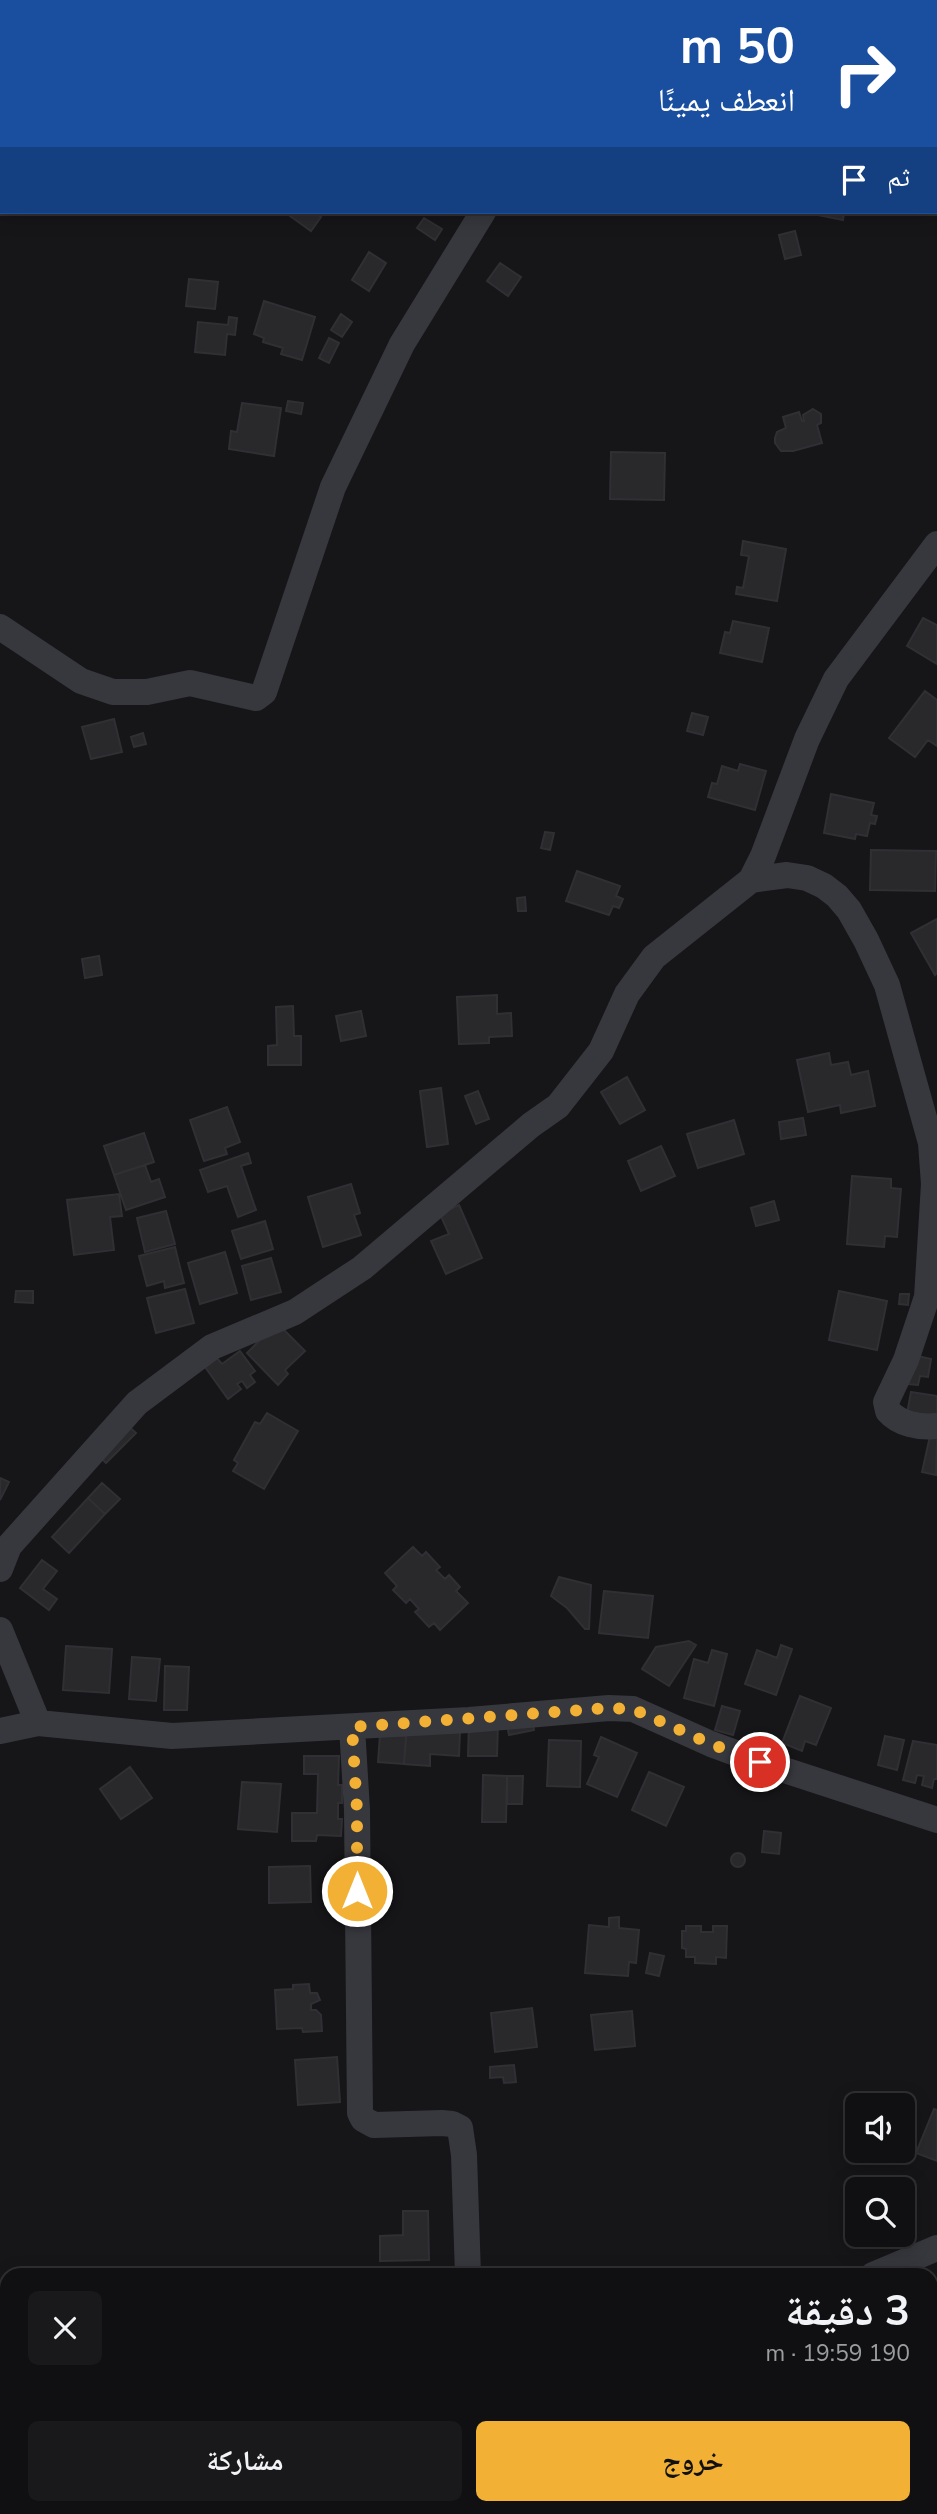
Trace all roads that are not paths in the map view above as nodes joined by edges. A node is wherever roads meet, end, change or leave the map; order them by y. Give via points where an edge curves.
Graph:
1 (482, 214) edge
2 (937, 544) edge
3 (0, 627) edge
4 (751, 880) junction
5 (937, 1426) edge
6 (0, 1569) edge
7 (0, 1630) edge
8 (38, 1723) junction
9 (352, 1727) junction
10 (0, 1731) edge
11 (937, 1820) edge
12 (937, 2248) edge
13 (468, 2268) edge
14 (890, 2268) edge

1 - 3 street via 402,344 333,487 261,696 190,683 147,692 113,692 81,681
2 - 4 street via 836,678
4 - 5 street via 787,875 807,878 837,896 866,940 887,985 931,1143 934,1184 927,1297 886,1402 900,1420
4 - 6 street via 653,957 627,994 601,1051 558,1106 362,1268 295,1312 212,1347 137,1403 9,1546
7 - 8 street
8 - 9 street via 172,1736
8 - 10 street
9 - 11 street via 633,1709 760,1762
9 - 13 street via 360,2113 374,2125 442,2123 460,2128
12 - 14 street

